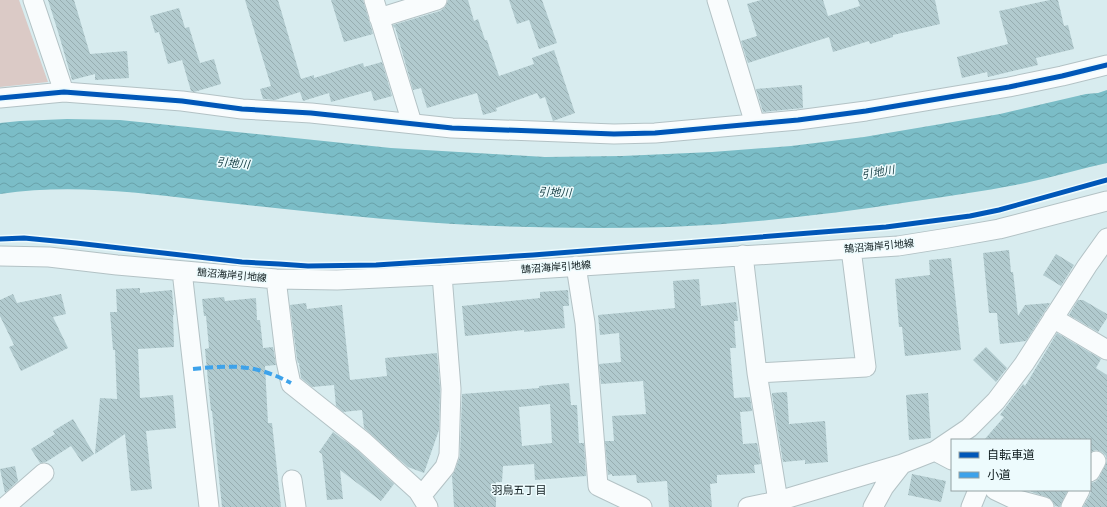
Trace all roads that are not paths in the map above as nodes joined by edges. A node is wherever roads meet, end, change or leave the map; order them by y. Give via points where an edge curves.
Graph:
1 (33, 0) edge
2 (437, 0) edge
3 (717, 0) edge
4 (376, 9) edge
5 (1107, 65) edge
6 (64, 92) junction
7 (0, 98) edge
8 (412, 123) junction
9 (755, 124) junction
10 (1107, 200) edge
11 (1107, 238) edge
12 (851, 249) junction
13 (743, 255) junction
14 (0, 256) edge
15 (576, 266) junction
16 (182, 271) junction
17 (442, 275) junction
18 (276, 279) junction
19 (1053, 318) junction
20 (1107, 350) edge
21 (757, 374) junction
22 (953, 439) edge
23 (951, 440) edge
24 (935, 451) junction
25 (951, 459) edge
26 (902, 464) junction
27 (44, 473) dead end
28 (292, 480) dead end
29 (978, 491) edge
30 (997, 491) edge
31 (1079, 491) edge
32 (425, 501) edge
33 (778, 501) junction
34 (1039, 506) edge
35 (5, 507) edge
36 (210, 507) edge
37 (296, 507) edge
38 (642, 507) edge
39 (748, 507) edge
40 (873, 507) edge
41 (971, 507) edge
42 (1071, 507) edge

1 - 6 street
2 - 4 street
3 - 9 street
4 - 8 street
5 - 9 street via 1039,81 933,100
6 - 7 street
6 - 8 street
8 - 9 street via 452,128 614,134
10 - 12 street, 鵠沼海岸引地線 via 999,229 898,246
11 - 19 street
12 - 13 street, 鵠沼海岸引地線
12 - 21 street via 866,367
13 - 15 street, 鵠沼海岸引地線
13 - 21 street
14 - 16 street, 鵠沼海岸引地線 via 49,257
15 - 17 street, 鵠沼海岸引地線
15 - 38 street via 585,323 598,486
16 - 18 street, 鵠沼海岸引地線
16 - 36 street
17 - 18 street, 鵠沼海岸引地線 via 338,280
17 - 32 street via 450,389 449,455 445,467
18 - 32 street via 291,384 364,442 418,491
19 - 20 street
19 - 22 street via 1024,364 996,401 969,428
21 - 33 street
23 - 24 street
24 - 25 street
24 - 26 street
26 - 33 street
26 - 40 street via 884,487
27 - 35 street
28 - 37 street
29 - 41 street
30 - 34 street via 1014,500
31 - 42 street
33 - 39 street

